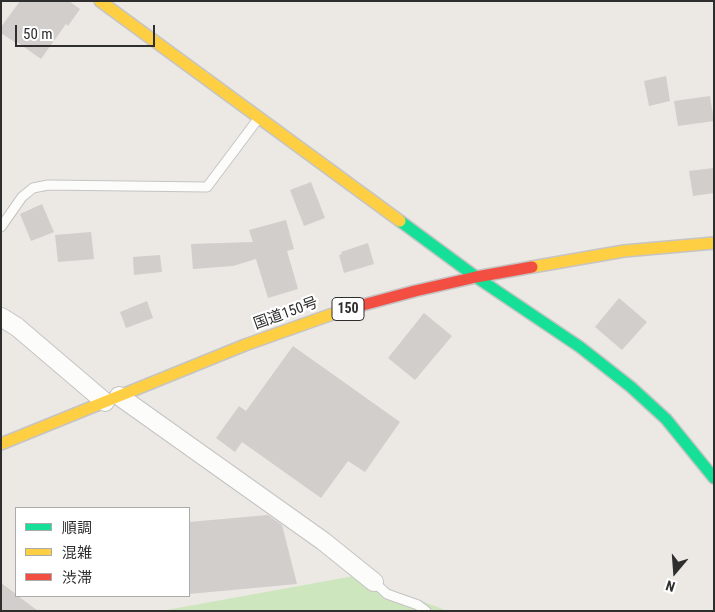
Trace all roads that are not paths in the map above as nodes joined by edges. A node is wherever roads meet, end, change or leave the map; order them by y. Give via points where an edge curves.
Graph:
1 (100, 1) edge
2 (259, 117) junction
3 (1, 227) edge
4 (714, 243) edge
5 (476, 277) junction
6 (1, 317) edge
7 (112, 399) junction
8 (1, 444) edge
9 (714, 478) edge
10 (374, 582) joint
11 (426, 611) edge

1 - 2 main road
2 - 3 lane via 206,187 48,185 33,188 22,197
2 - 5 main road
4 - 5 main road, 国道150号 / 150 via 624,251
5 - 7 main road, 国道150号 / 150 via 334,313
5 - 9 main road via 580,347 631,387 666,419
6 - 7 street
7 - 8 main road, 国道150号 / 150
7 - 10 street via 323,541
10 - 11 lane via 387,594

